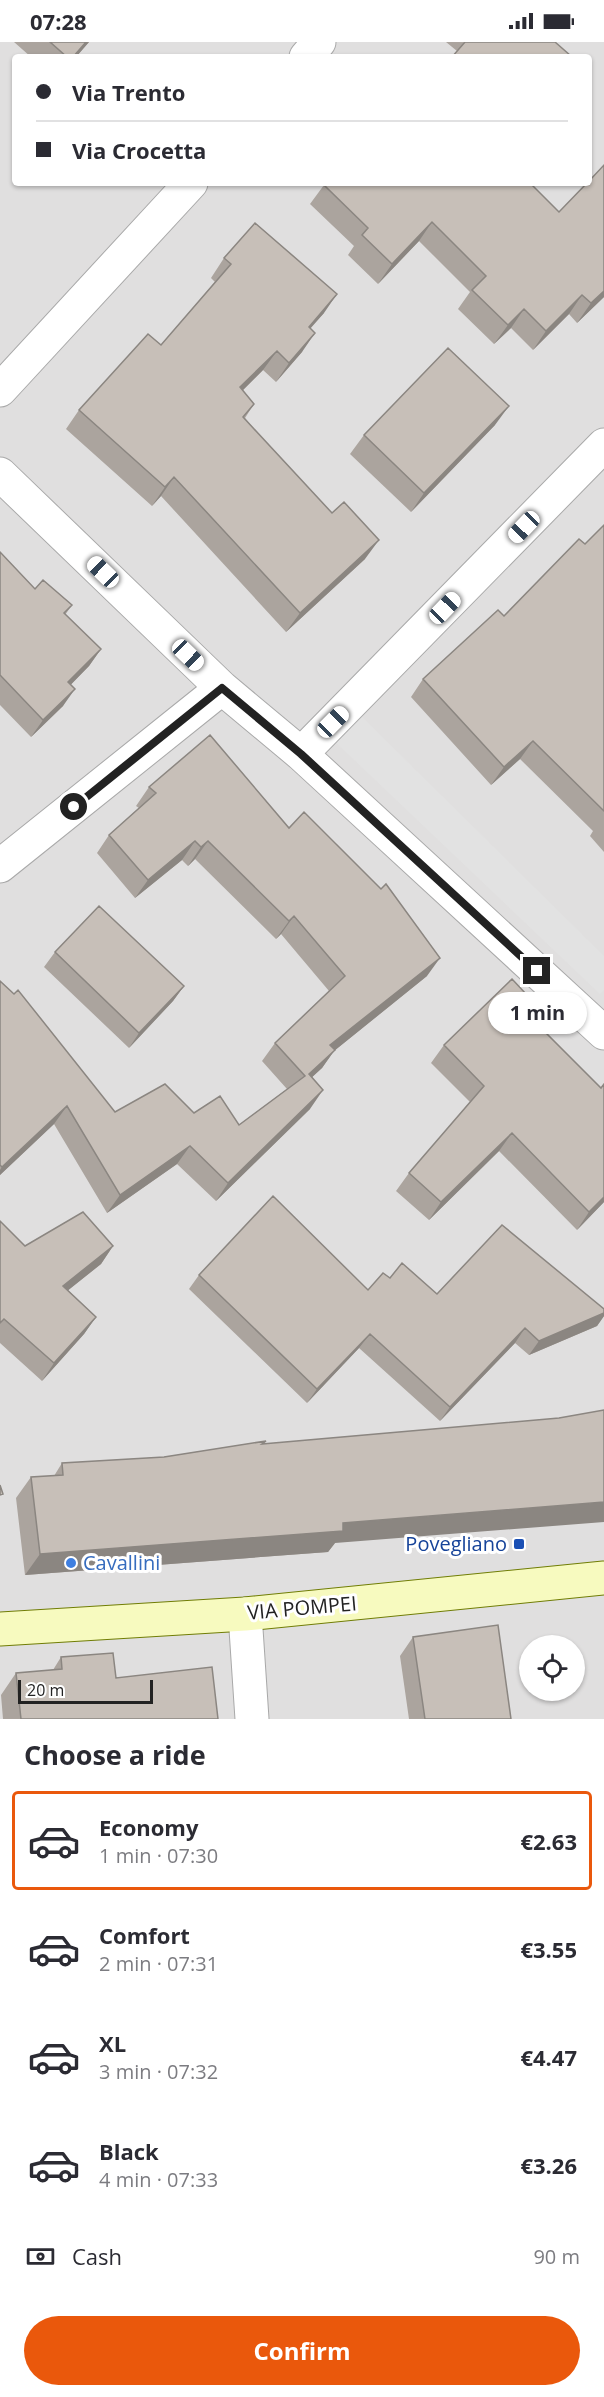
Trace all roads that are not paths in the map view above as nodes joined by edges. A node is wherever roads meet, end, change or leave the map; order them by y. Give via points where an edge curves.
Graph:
1 (319, 42) edge
2 (309, 54) edge
3 (188, 186) edge
4 (0, 390) edge
5 (604, 445) edge
6 (0, 474) edge
7 (222, 688) junction
8 (301, 754) junction
9 (0, 866) edge
10 (604, 1033) edge
11 (604, 1578) edge
12 (245, 1614) junction
13 (4, 1622) edge
14 (252, 1719) edge

1 - 2 street
3 - 4 street
5 - 8 street
6 - 7 street
7 - 8 street
7 - 9 street
8 - 10 street
11 - 12 street, VIA POMPEI
12 - 13 street, VIA POMPEI
12 - 14 street

